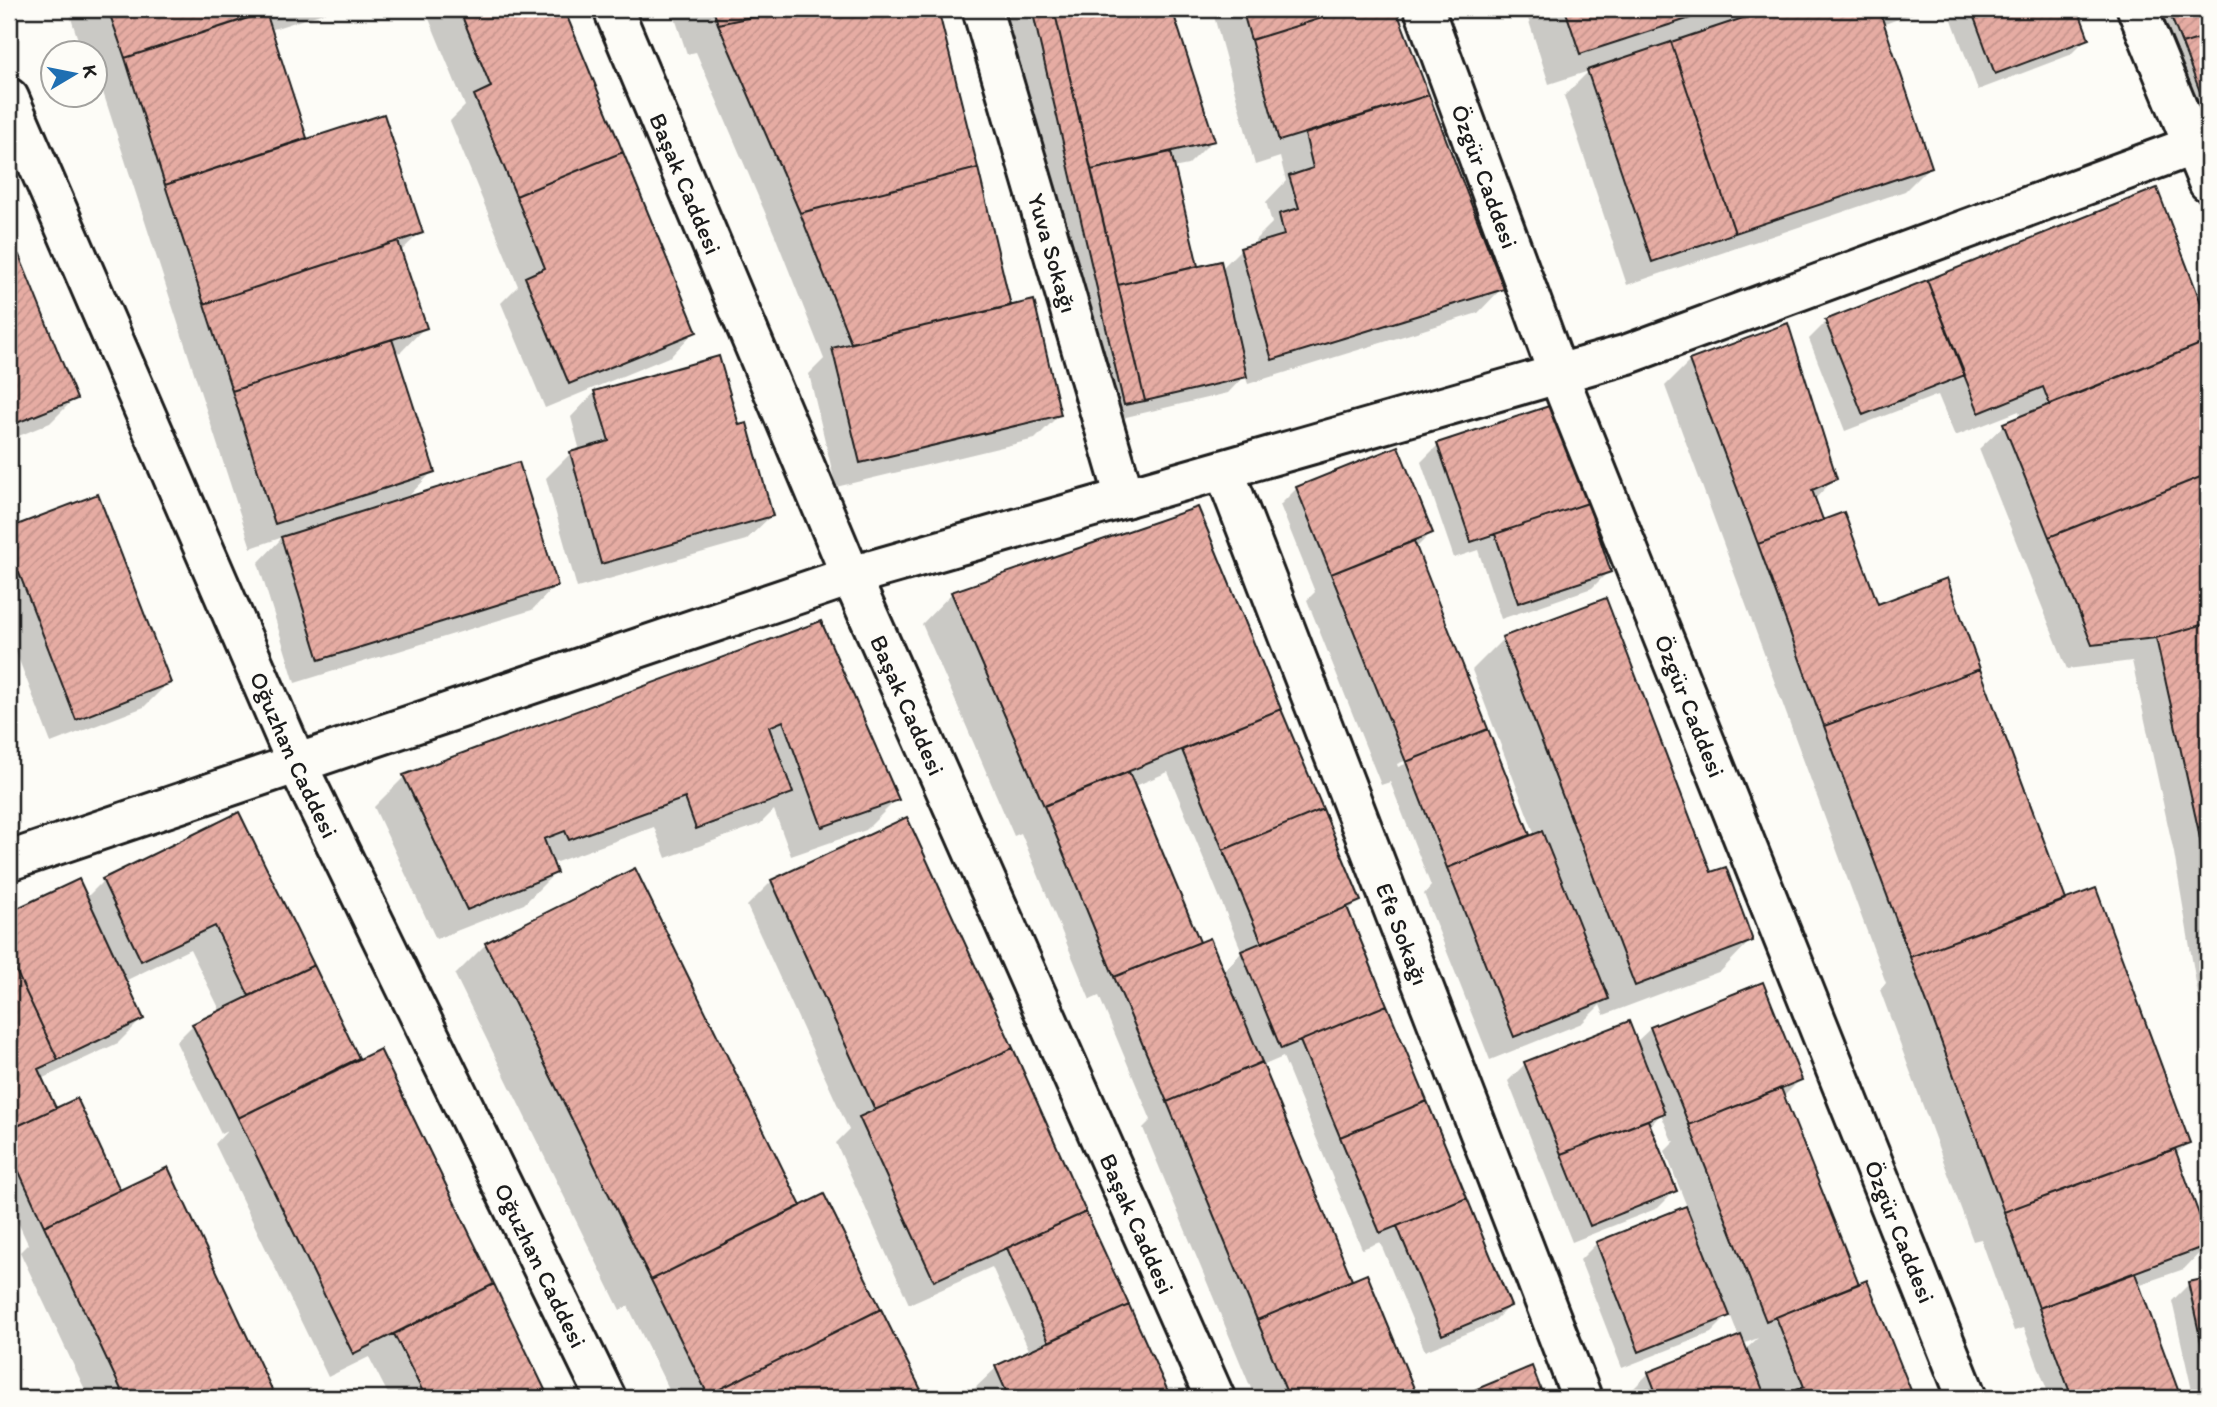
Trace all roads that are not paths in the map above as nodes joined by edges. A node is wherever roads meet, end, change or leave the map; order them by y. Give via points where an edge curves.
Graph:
1 (613, 9) edge
2 (982, 9) edge
3 (1424, 9) edge
4 (2137, 9) edge
5 (9, 98) edge
6 (2200, 142) edge
7 (2208, 182) edge
8 (1558, 374) junction
9 (1224, 470) junction
10 (1125, 498) junction
11 (851, 576) junction
12 (298, 764) junction
13 (9, 861) edge
14 (606, 1398) edge
15 (1215, 1398) edge
16 (1583, 1398) edge
17 (1966, 1398) edge

1 - 11 street, Başak Caddesi
2 - 10 street, Yuva Sokağı
3 - 8 street, Özgür Caddesi
4 - 6 street
5 - 12 street, Oğuzhan Caddesi
6 - 7 street
6 - 8 street via 1628,354
8 - 9 street
8 - 17 street, Özgür Caddesi
9 - 10 street
9 - 16 street, Efe Sokağı
10 - 11 street
11 - 12 street
11 - 15 street, Başak Caddesi
12 - 13 street
12 - 14 street, Oğuzhan Caddesi

